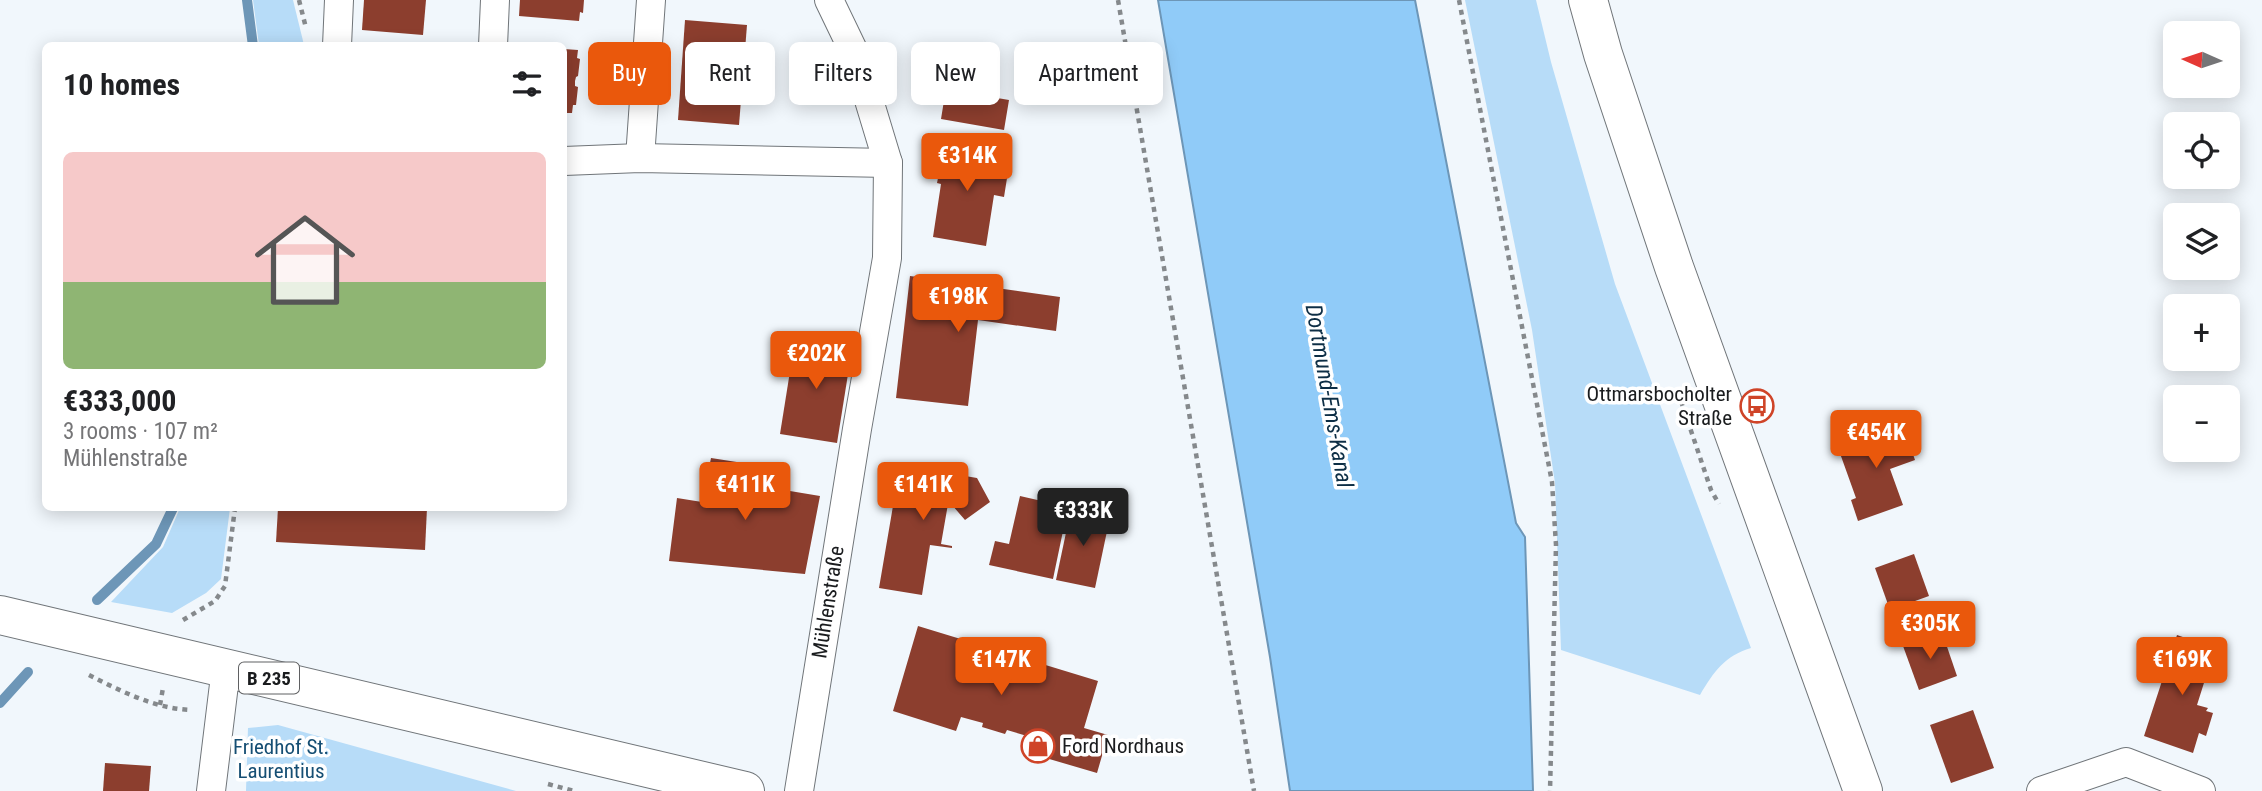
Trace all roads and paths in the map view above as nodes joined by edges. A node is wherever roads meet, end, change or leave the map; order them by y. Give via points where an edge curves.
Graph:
1 (339, 0) edge
2 (495, 0) edge
3 (651, 0) edge
4 (829, 0) edge
5 (1118, 0) edge
6 (1459, 0) edge
7 (1588, 0) edge
8 (337, 42) edge
9 (493, 42) edge
10 (640, 158) junction
11 (567, 161) edge
12 (888, 163) junction
13 (235, 511) edge
14 (0, 615) edge
15 (170, 655) junction
16 (226, 668) junction
17 (81, 671) dead end
18 (159, 705) junction
19 (220, 708) junction
20 (211, 791) edge
21 (745, 791) edge
22 (799, 791) edge
23 (1254, 791) edge
24 (1550, 791) edge
25 (1863, 791) edge
26 (2041, 791) edge
27 (2201, 791) edge

1 - 8 street
2 - 9 street
3 - 10 street
4 - 12 street, Mühlenstraße via 855,54
5 - 23 path
6 - 24 path via 1552,482 1556,545
7 - 25 main road via 1674,267
10 - 11 street
10 - 12 street
12 - 22 street, Mühlenstraße via 887,258
13 - 15 path via 225,586 215,601 177,627
14 - 15 main road, B 235
15 - 16 main road, B 235
15 - 18 path
16 - 19 street
16 - 21 main road, B 235
17 - 18 path
18 - 19 path via 189,710
19 - 20 street
26 - 27 street via 2126,762

